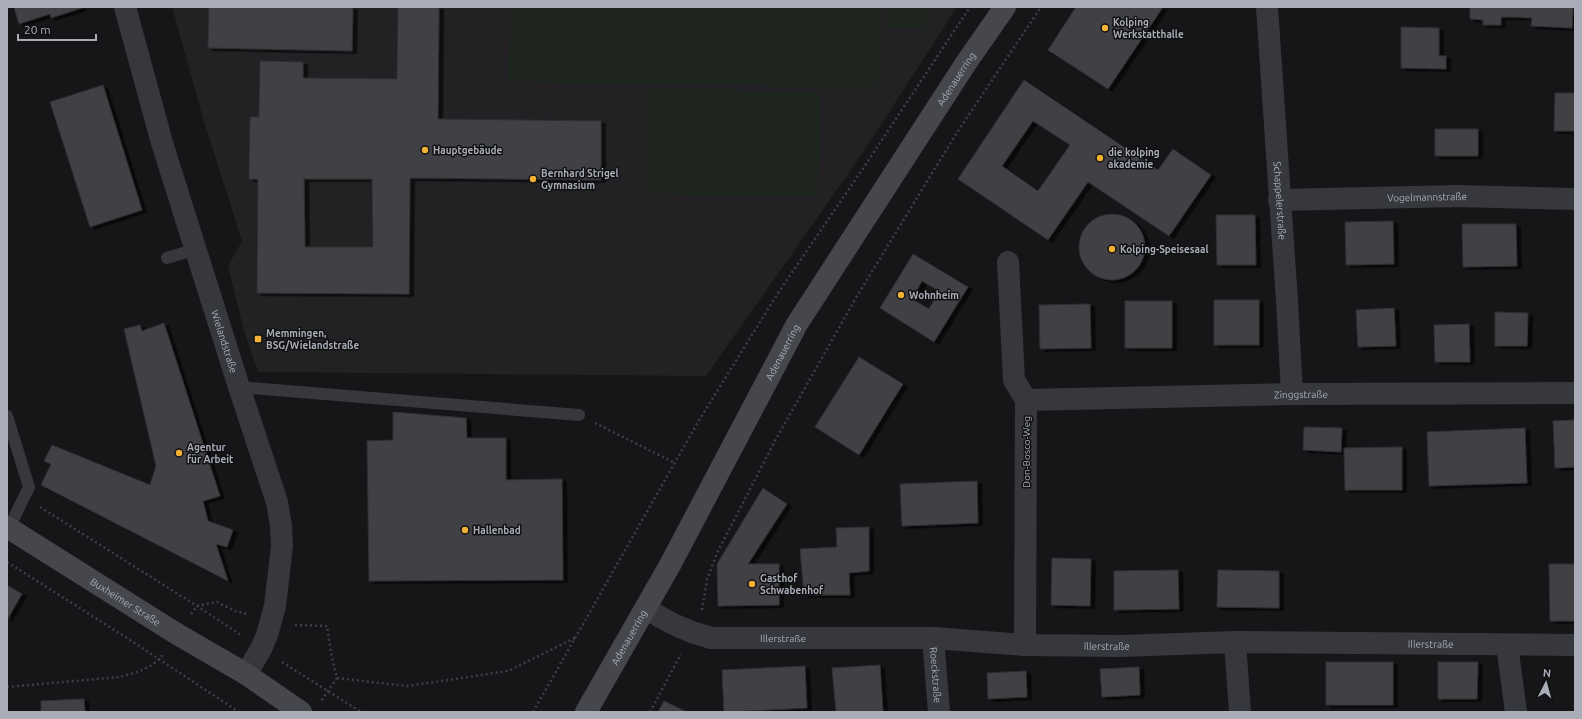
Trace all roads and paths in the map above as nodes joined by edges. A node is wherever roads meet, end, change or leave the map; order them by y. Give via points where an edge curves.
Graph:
1 (125, 7) edge
2 (970, 7) edge
3 (1004, 7) edge
4 (1042, 7) edge
5 (1267, 7) edge
6 (1575, 199) edge
7 (1279, 200) junction
8 (196, 249) junction
9 (167, 258) dead end
10 (1008, 262) dead end
11 (239, 387) junction
12 (1575, 393) edge
13 (1292, 394) junction
14 (1026, 400) junction
15 (579, 415) joint
16 (7, 416) edge
17 (675, 463) junction
18 (24, 498) junction
19 (8, 528) edge
20 (7, 562) edge
21 (197, 606) dead end
22 (646, 608) junction
23 (692, 633) junction
24 (575, 638) junction
25 (933, 638) junction
26 (1235, 642) junction
27 (1025, 645) junction
28 (1507, 645) junction
29 (1575, 645) edge
30 (160, 659) junction
31 (246, 674) junction
32 (337, 678) dead end
33 (7, 687) edge
34 (329, 691) dead end
35 (240, 712) edge
36 (300, 712) edge
37 (361, 712) edge
38 (533, 712) edge
39 (586, 712) edge
40 (650, 712) edge
41 (939, 712) edge
42 (1240, 712) edge
43 (1516, 712) edge

1 - 8 street, Wielandstraße via 162,143
2 - 17 path via 778,293
3 - 22 main road, Adenauerring via 797,324
4 - 23 path via 952,141 857,296 776,439 710,568 703,605
5 - 7 street, Schappelerstraße
6 - 7 street, Vogelmannstraße via 1458,196
7 - 13 street, Schappelerstraße
8 - 9 lane
8 - 11 street, Wielandstraße
10 - 14 street via 1014,380
11 - 15 lane
11 - 31 street, Wielandstraße via 277,502 282,546 280,576 271,620 261,649
12 - 13 street, Zinggstraße
13 - 14 street, Zinggstraße
14 - 27 street, Don-Bosco-Weg
15 - 17 path
16 - 18 lane via 29,487
17 - 24 path
18 - 19 lane
18 - 21 path
19 - 31 main road, Buxheimer Straße
20 - 30 path
22 - 23 street, Illerstraße
22 - 39 main road, Adenauerring
23 - 25 street, Illerstraße via 711,638
23 - 40 path
24 - 32 path via 508,671 407,686
24 - 38 path
25 - 27 street, Illerstraße
25 - 41 street, Roeckstraße
26 - 27 street, Illerstraße via 1120,646
26 - 28 street, Illerstraße
26 - 42 street
28 - 29 street, Illerstraße
28 - 43 street
30 - 33 path via 139,672 120,676
30 - 35 path
31 - 36 main road, Buxheimer Straße
34 - 37 path

